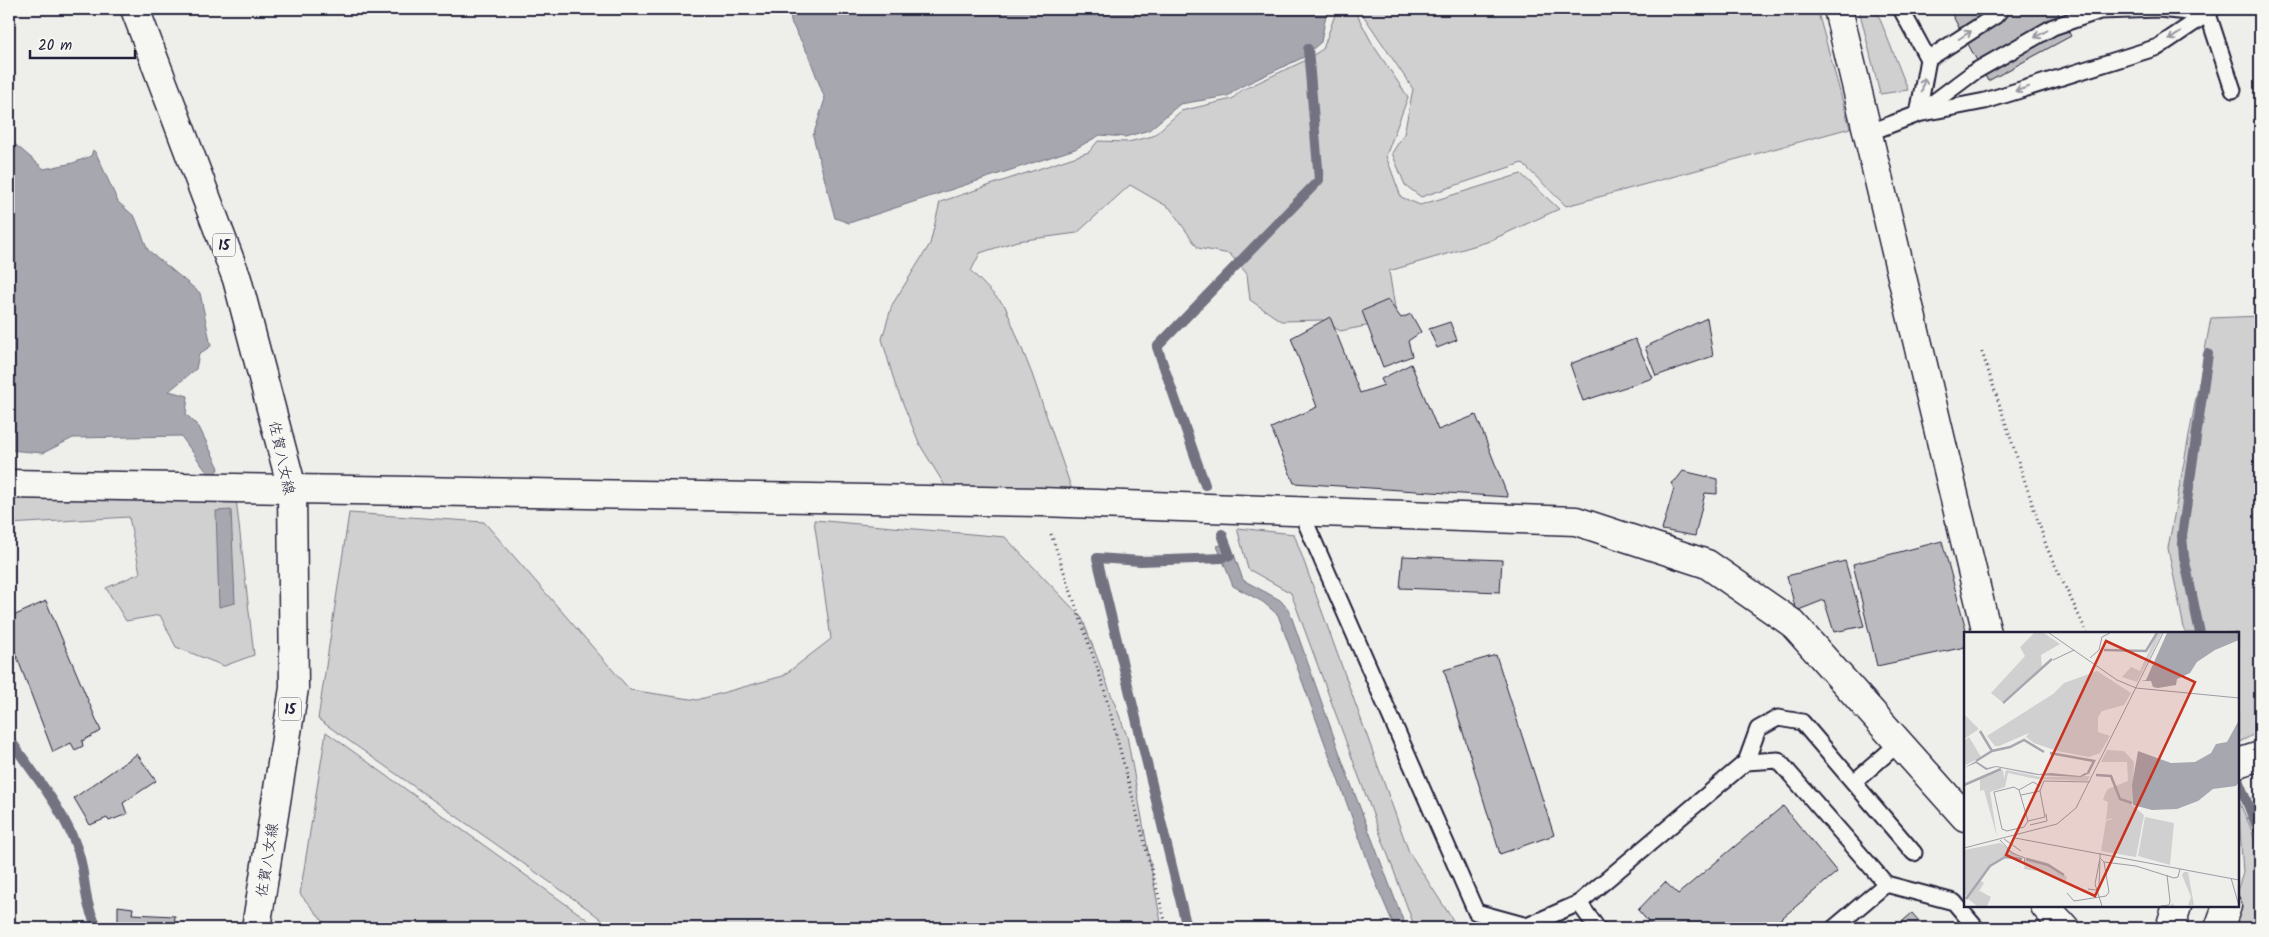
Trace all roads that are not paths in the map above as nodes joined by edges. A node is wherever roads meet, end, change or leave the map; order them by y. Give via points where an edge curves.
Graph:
1 (135, 9) edge
2 (1838, 9) edge
3 (1901, 9) edge
4 (2001, 9) edge
5 (2212, 12) edge
6 (1928, 59) junction
7 (2233, 90) dead end
8 (1918, 114) junction
9 (1868, 133) junction
10 (9, 484) edge
11 (292, 488) junction
12 (1301, 512) junction
13 (1987, 632) edge
14 (1899, 743) junction
15 (2260, 756) edge
16 (1746, 762) junction
17 (2239, 763) edge
18 (1854, 782) junction
19 (1964, 816) edge
20 (1914, 853) dead end
21 (1886, 884) junction
22 (1579, 903) junction
23 (2046, 907) edge
24 (2071, 907) edge
25 (2177, 907) edge
26 (2227, 907) edge
27 (1527, 927) edge
28 (256, 928) edge
29 (1597, 928) edge
30 (1834, 928) edge
31 (1976, 928) edge
32 (2065, 928) edge
33 (2079, 928) edge
34 (2170, 928) edge
35 (2219, 928) edge

1 - 11 street, 佐賀八女線 / 15 via 237,279
2 - 9 street
3 - 6 lane
6 -> 4 lane via 1996,16
5 - 7 lane
5 -> 8 lane via 2158,47 1985,101
5 -> 8 lane via 2159,9 2100,11 2053,26 1974,72
8 -> 6 lane
8 - 9 lane
9 - 13 street
10 - 11 street
11 - 12 street via 1041,502
11 - 28 street, 佐賀八女線 / 15 via 294,688
12 - 14 street via 1576,521 1706,564 1792,623
12 - 27 lane via 1476,912
14 - 18 lane
14 - 19 street
15 - 17 street
16 - 18 lane via 1758,729 1778,718 1802,722
16 - 21 lane via 1778,760
16 - 22 lane
18 - 20 lane
21 - 30 lane
21 - 31 lane via 1954,902
22 - 27 lane
22 - 29 lane
23 - 32 street
24 - 33 street
25 - 34 street
26 - 35 street

